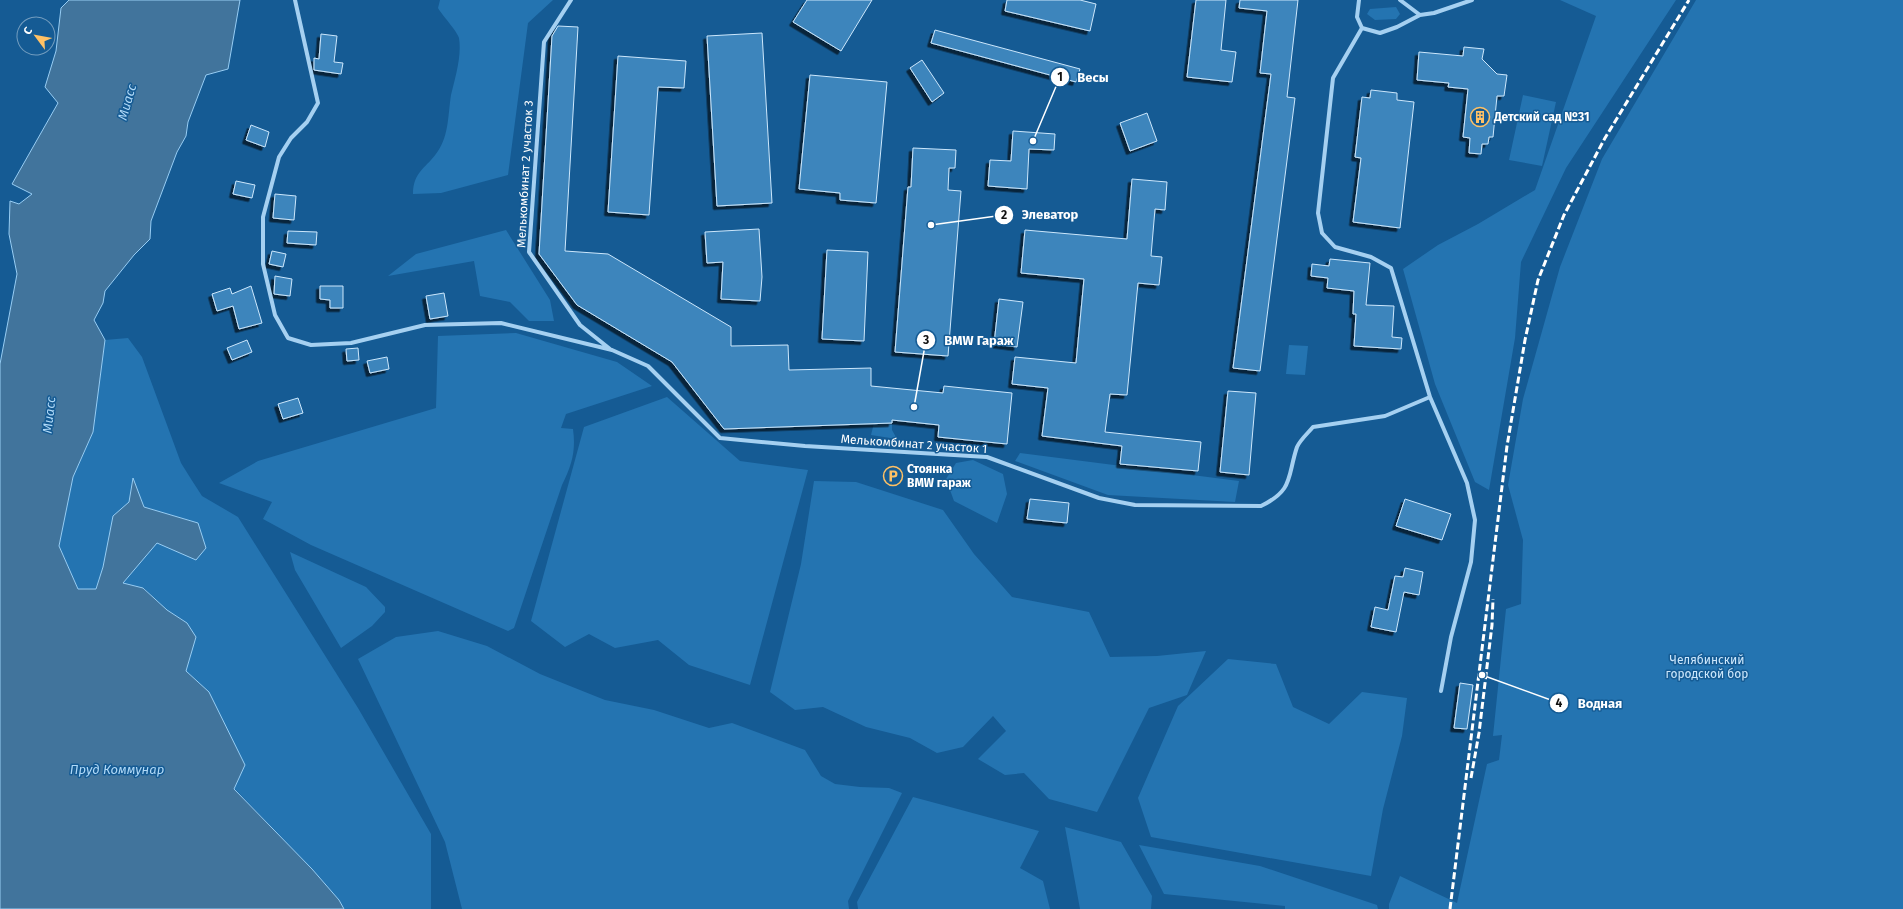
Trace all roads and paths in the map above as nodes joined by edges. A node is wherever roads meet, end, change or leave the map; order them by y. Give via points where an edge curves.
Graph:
1 (295, 0) edge
2 (571, 0) edge
3 (1359, 0) edge
4 (1400, 0) edge
5 (1472, 0) edge
6 (1420, 15) junction
7 (1362, 28) junction
8 (612, 350) junction
9 (1430, 397) junction
10 (1441, 690) dead end

1 - 8 street via 318,103 307,122 291,138 279,157 263,217 263,264 275,316 288,338 311,345 351,343 424,325 501,324
2 - 8 street, Мелькомбинат 2 участок 3 via 544,42 529,252 580,324
3 - 7 street via 1357,17
4 - 6 street
5 - 6 street
6 - 7 street via 1380,33
7 - 9 street via 1333,78 1318,213 1322,233 1335,247 1371,257 1391,268
8 - 9 street, Мелькомбинат 2 участок 1 via 648,366 720,438 987,457 1099,498 1135,505 1261,506 1284,490 1298,446 1313,427 1384,416
9 - 10 street via 1467,483 1475,520 1471,562 1451,637

